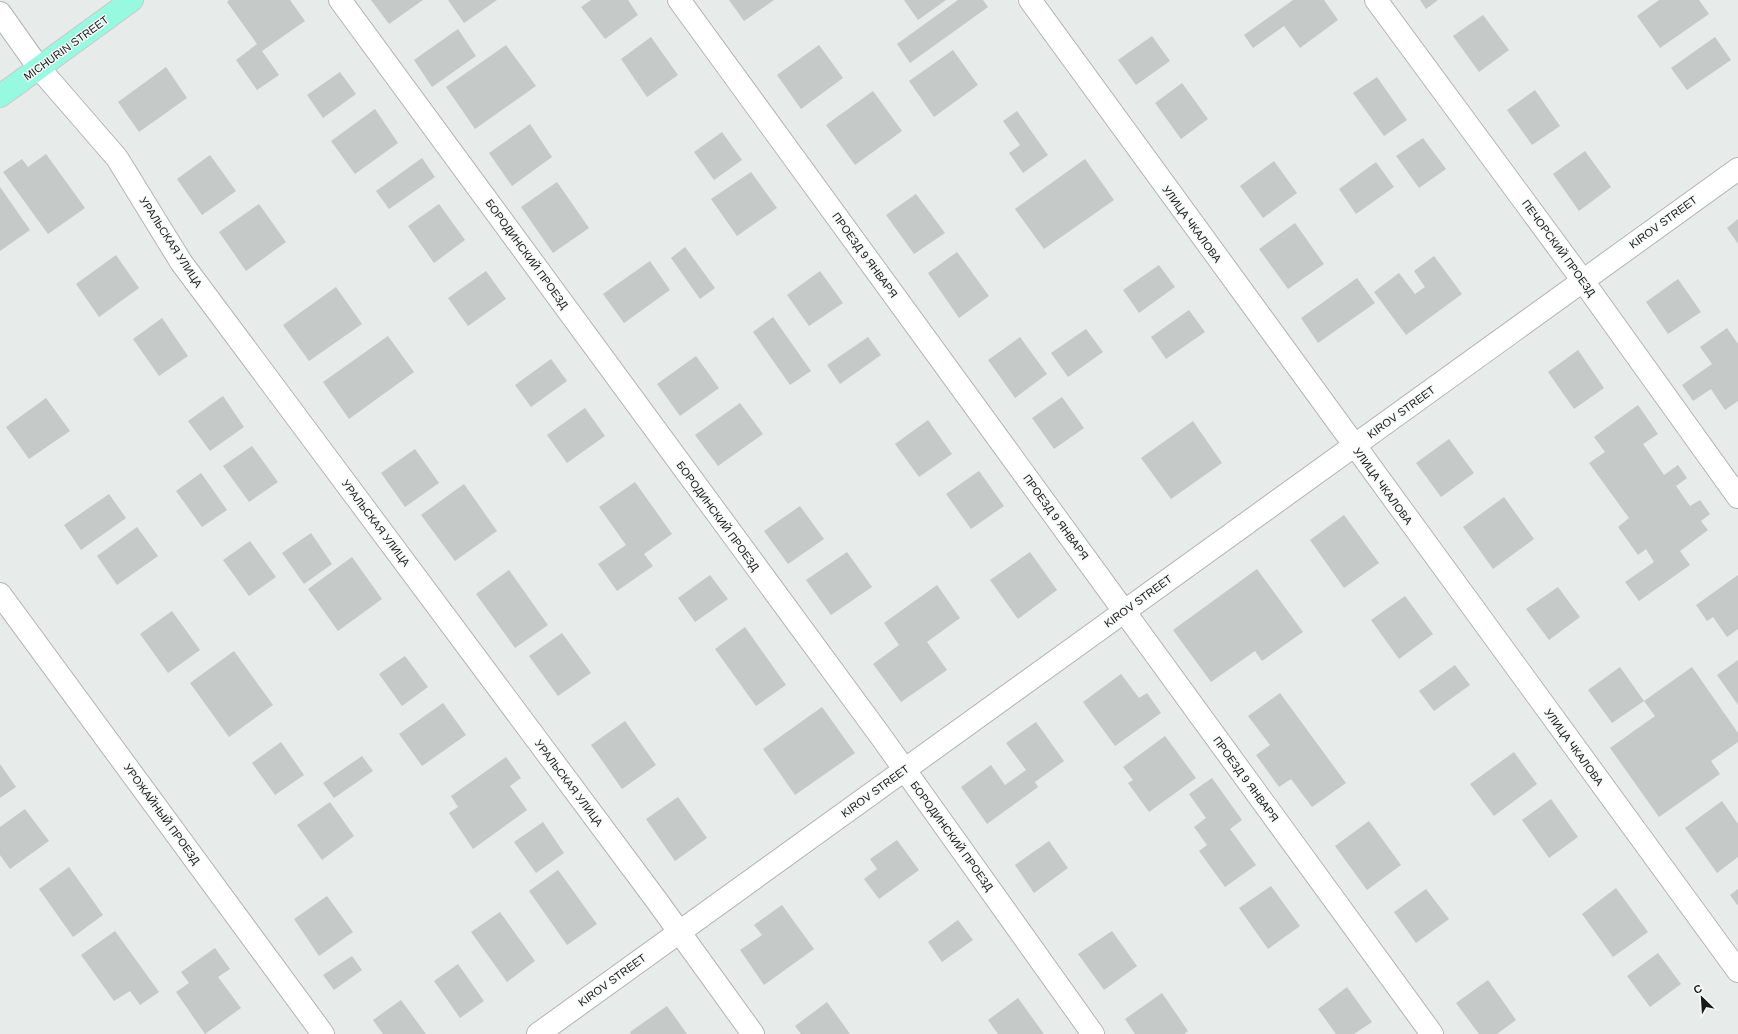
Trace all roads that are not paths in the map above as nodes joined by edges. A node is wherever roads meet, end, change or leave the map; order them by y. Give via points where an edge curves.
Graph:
1 (132, 0) edge
2 (340, 0) edge
3 (679, 0) edge
4 (1030, 0) edge
5 (1376, 0) edge
6 (0, 12) edge
7 (39, 68) junction
8 (0, 96) edge
9 (1738, 169) edge
10 (1583, 280) junction
11 (1354, 446) junction
12 (1738, 497) edge
13 (0, 594) edge
14 (1124, 611) junction
15 (904, 770) junction
16 (679, 932) junction
17 (1738, 971) edge
18 (323, 1034) edge
19 (538, 1034) edge
20 (753, 1034) edge
21 (1093, 1034) edge
22 (1432, 1034) edge

1 - 7 main road, MICHURIN STREET
2 - 15 street, БОРОДИНСКИЙ ПРОЕЗД
3 - 14 street, ПРОЕЗД 9 ЯНВАРЯ
4 - 11 street, УЛИЦА ЧКАЛОВА
5 - 10 street, ПЕЧОРСКИЙ ПРОЕЗД
6 - 7 street, УРАЛЬСКАЯ УЛИЦА
7 - 8 main road, MICHURIN STREET
7 - 16 street, УРАЛЬСКАЯ УЛИЦА via 117,158 181,262
9 - 10 street, KIROV STREET
10 - 11 street, KIROV STREET
10 - 12 street, ПЕЧОРСКИЙ ПРОЕЗД
11 - 14 street, KIROV STREET
11 - 17 street, УЛИЦА ЧКАЛОВА
13 - 18 street, УРОЖАЙНЫЙ ПРОЕЗД
14 - 15 street, KIROV STREET
14 - 22 street, ПРОЕЗД 9 ЯНВАРЯ
15 - 16 street, KIROV STREET
15 - 21 street, БОРОДИНСКИЙ ПРОЕЗД
16 - 19 street, KIROV STREET
16 - 20 street, УРАЛЬСКАЯ УЛИЦА

